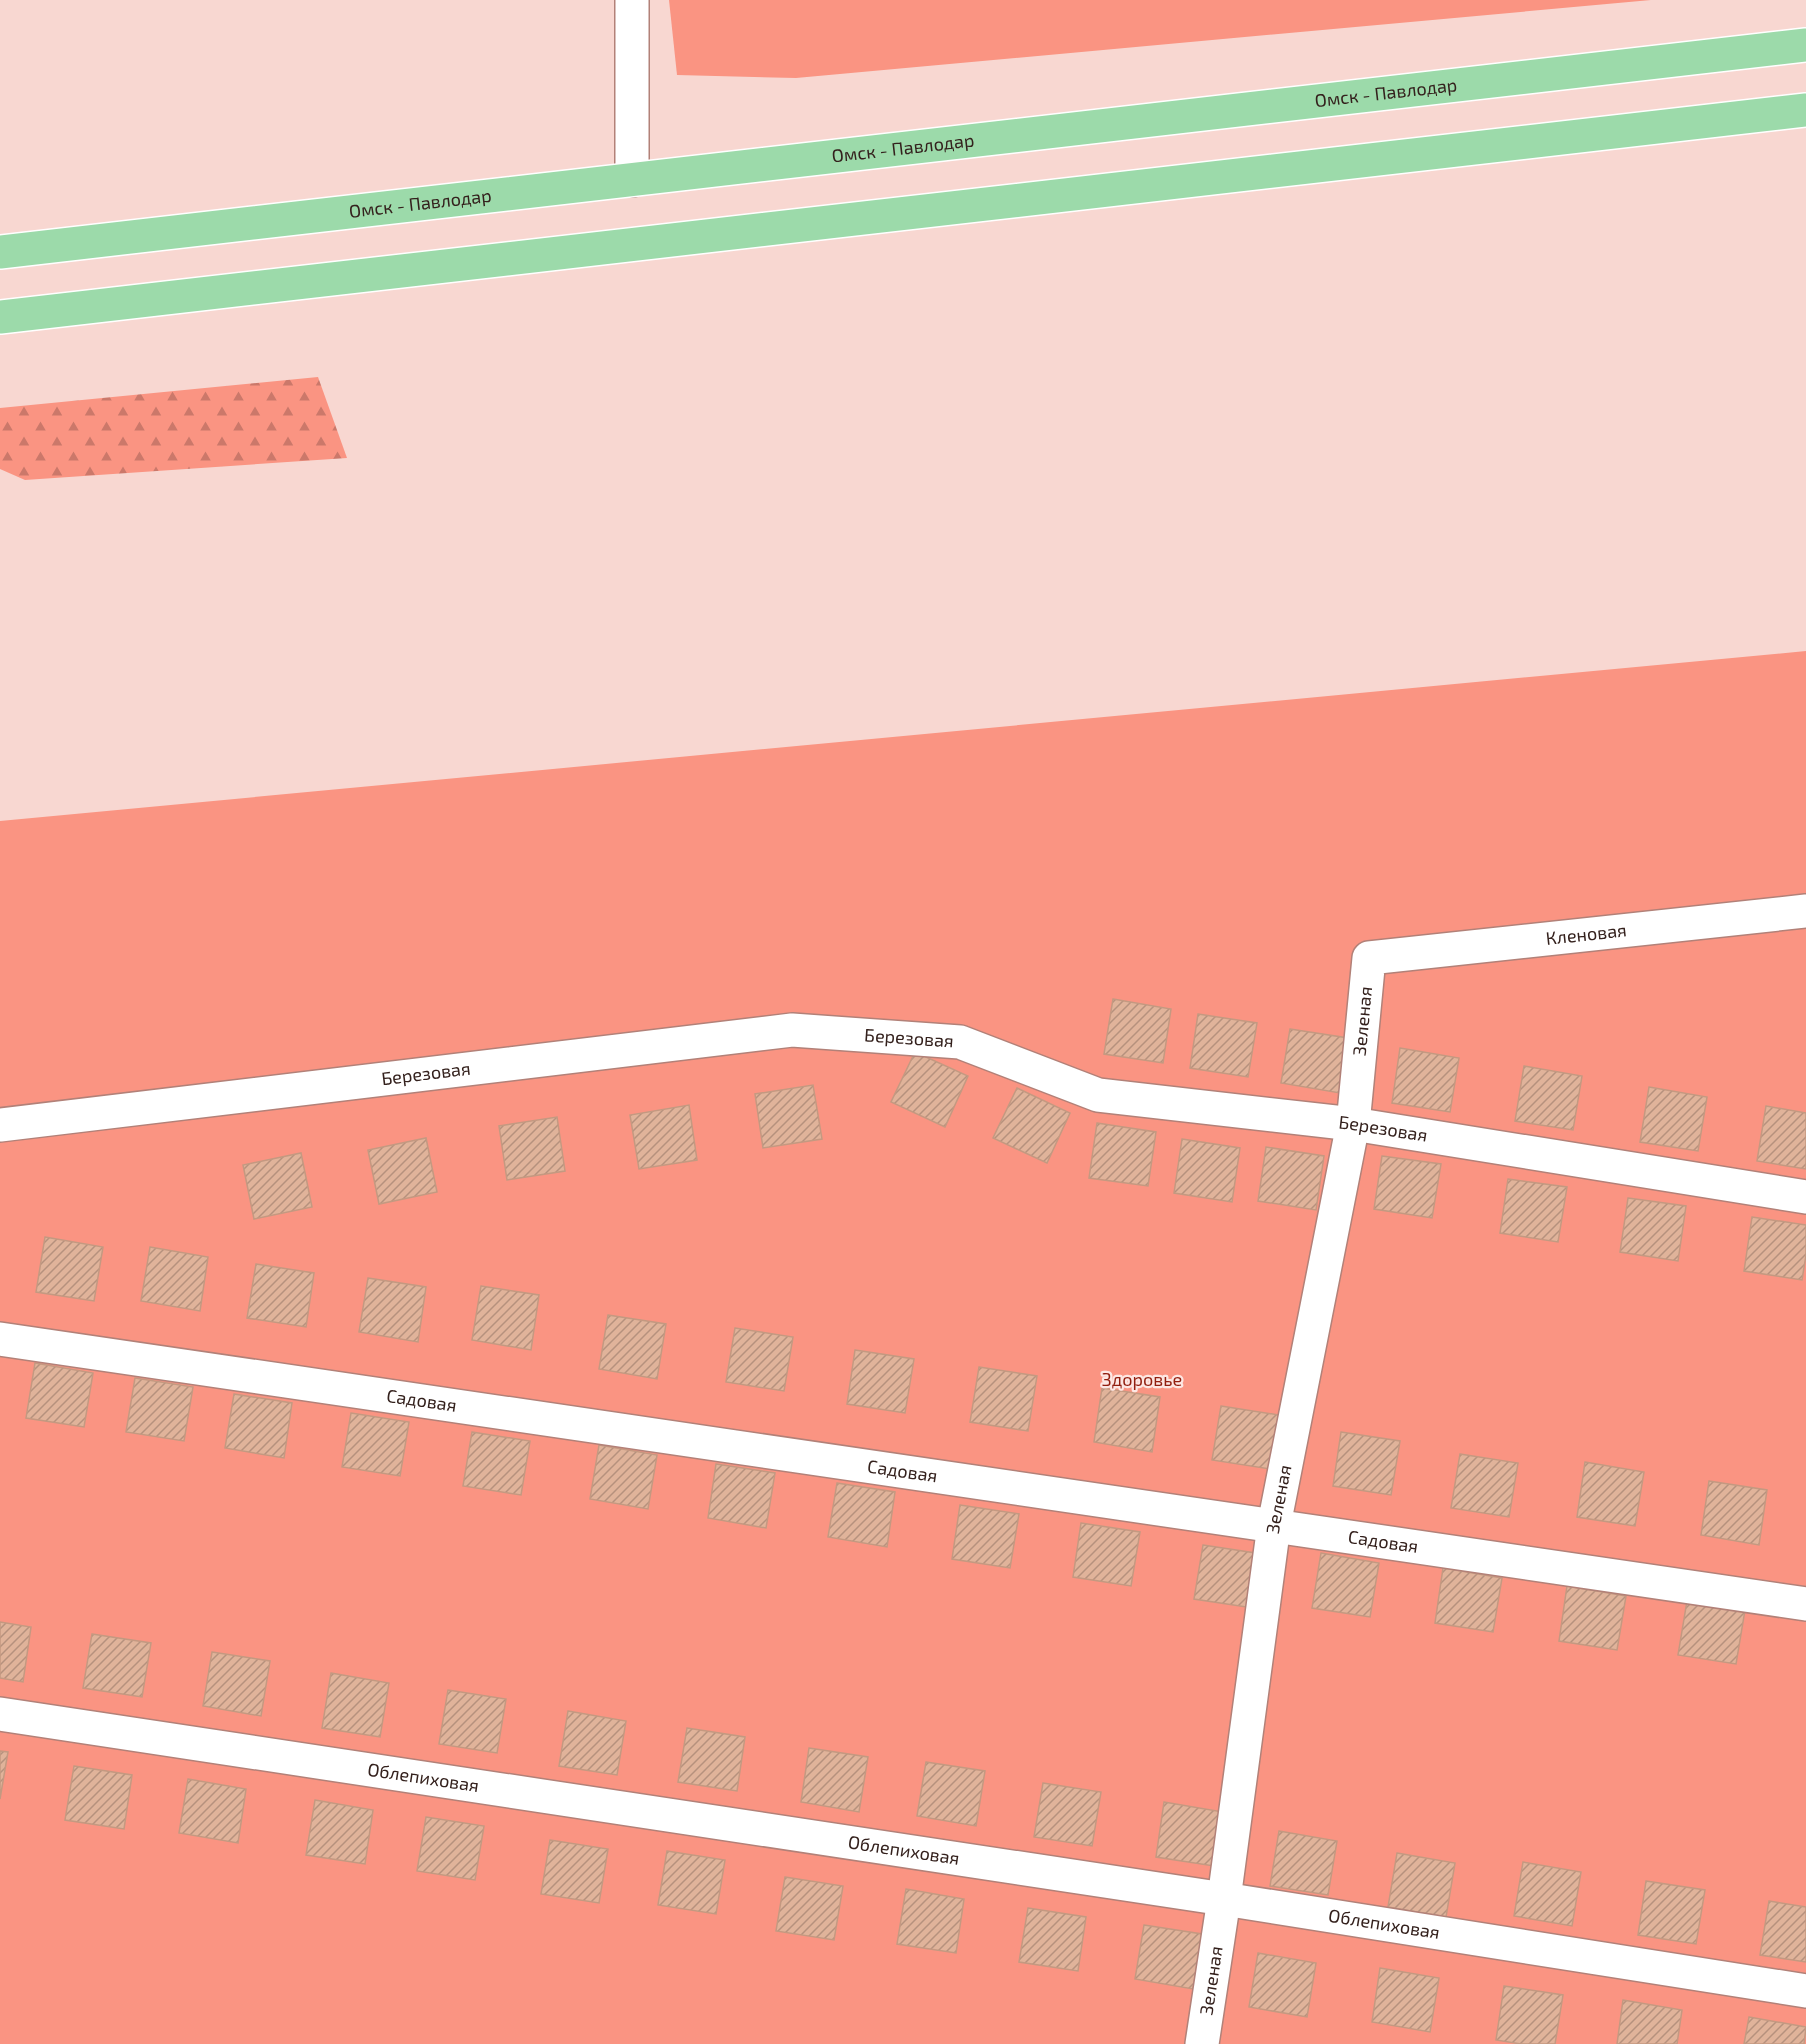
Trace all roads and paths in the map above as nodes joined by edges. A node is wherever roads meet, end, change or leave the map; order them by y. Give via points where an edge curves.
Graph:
1 (632, 0) edge
2 (1806, 45) edge
3 (1806, 110) edge
4 (633, 180) junction
5 (0, 252) edge
6 (0, 317) edge
7 (1806, 911) edge
8 (1369, 958) joint
9 (1353, 1124) junction
10 (0, 1125) edge
11 (1806, 1197) edge
12 (0, 1339) edge
13 (1274, 1525) junction
14 (1806, 1604) edge
15 (0, 1714) edge
16 (1224, 1899) junction
17 (1806, 1991) edge
18 (1202, 2044) edge

1 - 4 street
2 - 4 highway, Омск - Павлодар
3 - 6 highway
4 - 5 highway, Омск - Павлодар
7 - 8 street, Кленовая
8 - 9 street, Зеленая
9 - 10 street, Березовая via 1098,1095 960,1042 792,1030
9 - 11 street, Березовая
9 - 13 street, Зеленая
12 - 13 street, Садовая
13 - 14 street, Садовая
13 - 16 street, Зеленая
15 - 16 street, Облепиховая
16 - 17 street, Облепиховая
16 - 18 street, Зеленая

